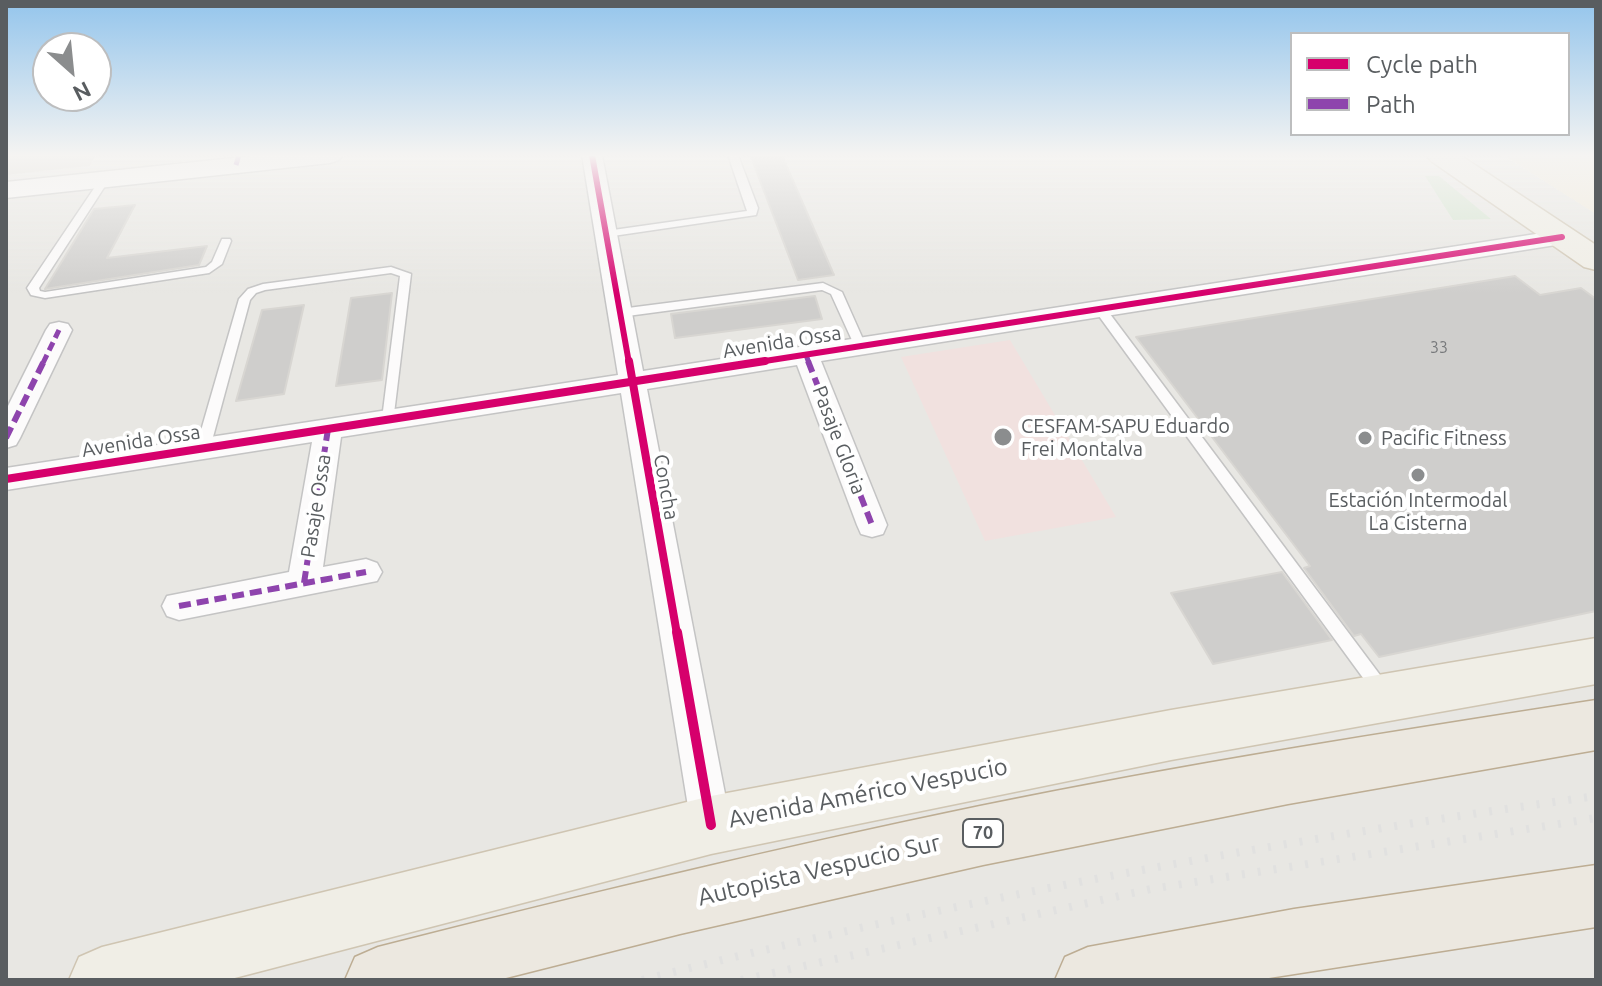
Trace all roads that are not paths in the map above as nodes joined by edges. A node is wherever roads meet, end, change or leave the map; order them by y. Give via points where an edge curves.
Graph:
1 (90, 201) edge
2 (600, 201) edge
3 (750, 201) edge
4 (1509, 201) edge
5 (1557, 201) edge
6 (1596, 226) edge
7 (606, 234) junction
8 (1562, 237) junction
9 (226, 241) dead end
10 (1596, 250) edge
11 (1596, 260) edge
12 (1100, 309) junction
13 (620, 313) junction
14 (59, 330) dead end
15 (860, 346) junction
16 (806, 355) junction
17 (632, 382) junction
18 (388, 419) junction
19 (328, 429) junction
20 (6, 438) edge
21 (203, 448) junction
22 (6, 479) edge
23 (872, 525) dead end
24 (366, 572) dead end
25 (304, 583) junction
26 (179, 606) dead end
27 (1596, 661) edge
28 (1388, 699) junction
29 (1596, 725) edge
30 (711, 825) junction
31 (1596, 896) edge
32 (102, 980) edge
33 (378, 980) edge
34 (1088, 980) edge

1 - 9 lane via 33,288 35,293 209,270
2 - 7 street, Concha
3 - 7 lane via 752,213
4 - 8 main road
5 - 6 main road
7 - 13 street, Concha
8 - 10 lane
8 - 11 main road
8 - 12 street, Avenida Ossa
12 - 15 street, Avenida Ossa
12 - 28 lane
13 - 15 lane via 823,286 836,292
13 - 17 street, Concha
14 - 20 street
15 - 16 street, Avenida Ossa
16 - 17 street, Avenida Ossa
16 - 23 street, Pasaje Gloria
17 - 18 street, Avenida Ossa
17 - 30 street, Concha
18 - 19 street, Avenida Ossa
18 - 21 lane via 406,274 391,270 263,287 245,299
19 - 21 street, Avenida Ossa
19 - 25 street, Pasaje Ossa
21 - 22 street, Avenida Ossa
24 - 25 street, Pasaje Ossa
25 - 26 street, Pasaje Ossa
27 - 28 main road, Avenida Américo Vespucio
28 - 30 main road, Avenida Américo Vespucio via 1140,740
29 - 33 highway, Autopista Vespucio Sur / 70 via 1012,827 734,889
30 - 32 main road, Avenida Américo Vespucio
31 - 34 highway via 1294,941

